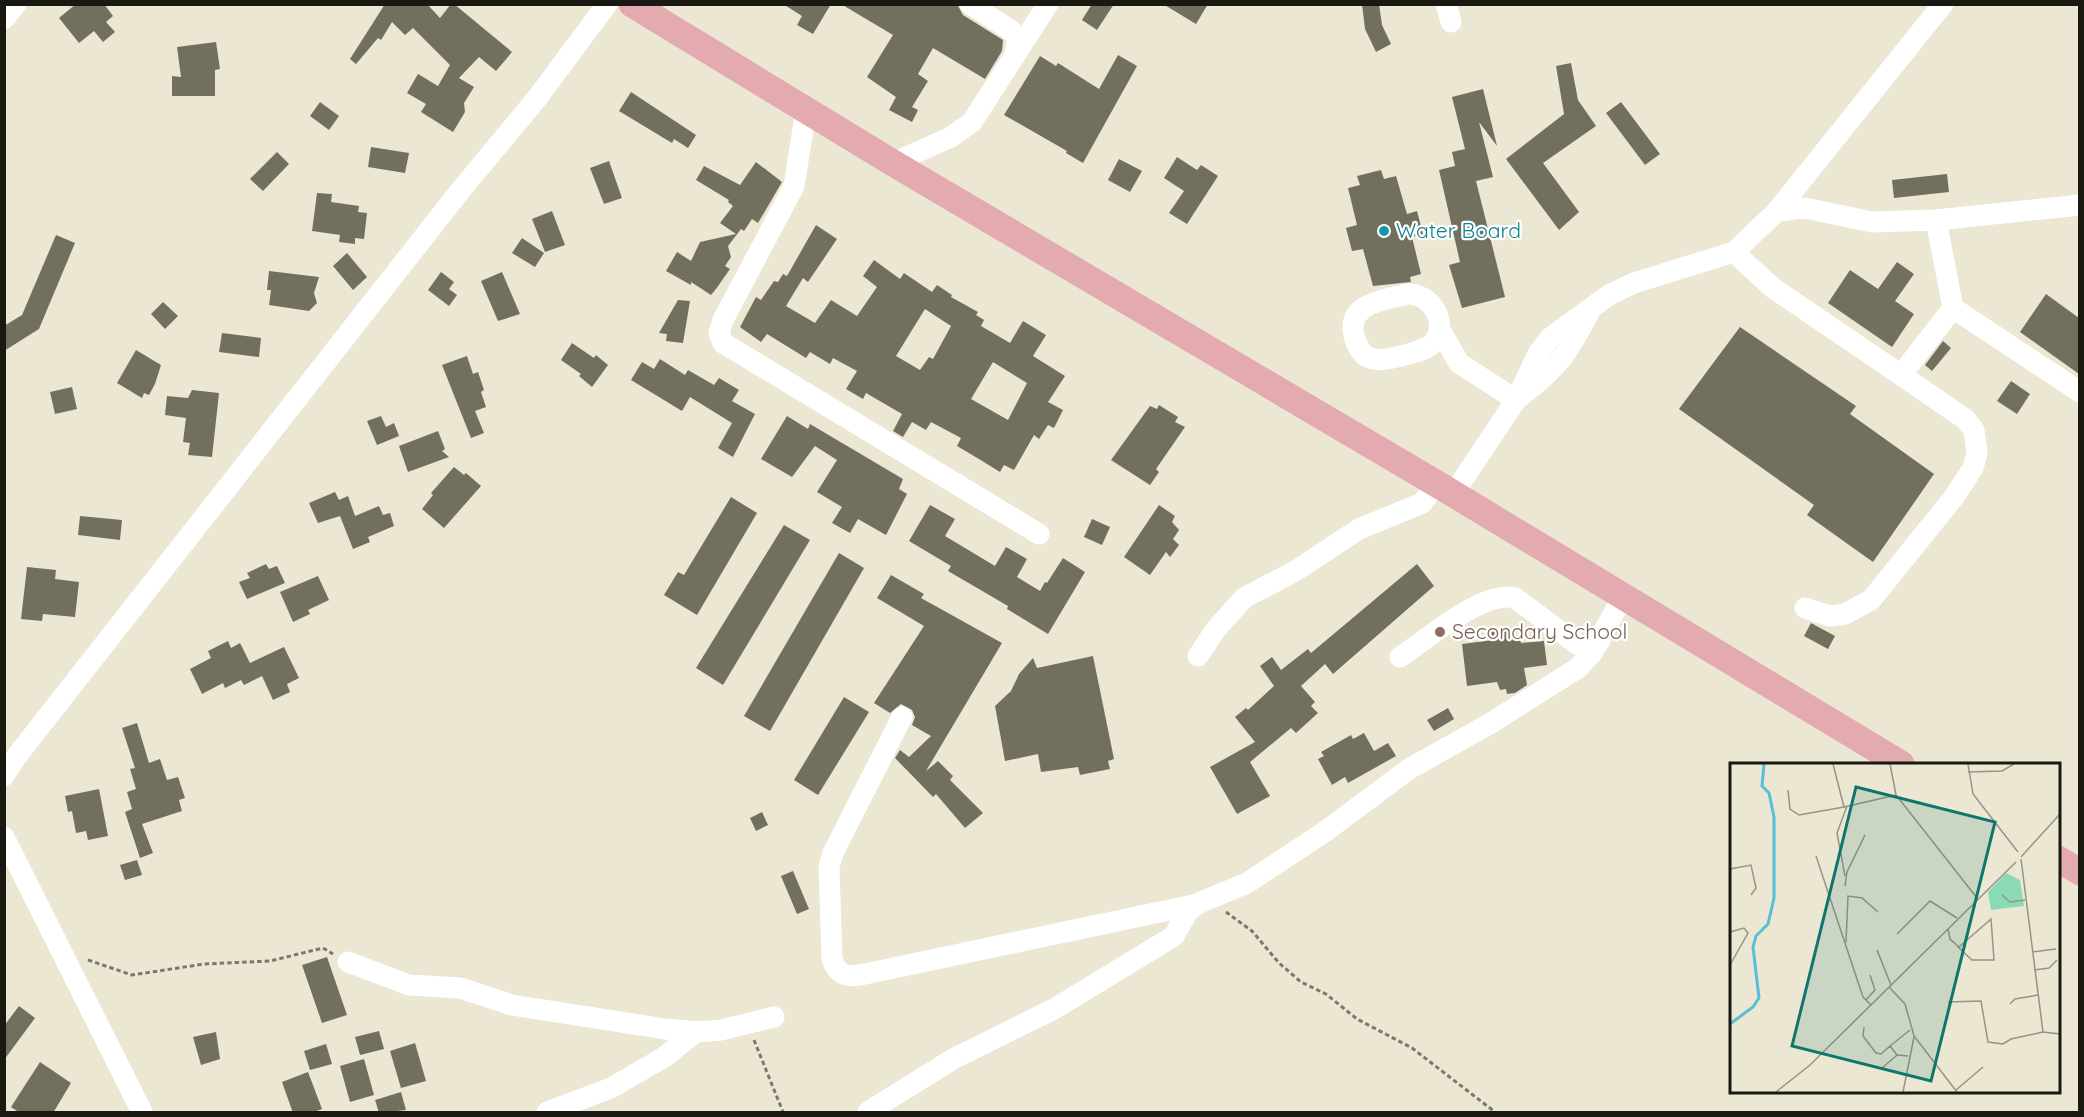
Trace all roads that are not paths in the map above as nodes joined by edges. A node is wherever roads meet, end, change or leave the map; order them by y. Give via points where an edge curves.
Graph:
1 (16, 4) edge
2 (607, 4) edge
3 (632, 4) edge
4 (970, 4) edge
5 (1048, 4) edge
6 (1943, 4) edge
7 (4, 19) edge
8 (1015, 52) junction
9 (806, 110) junction
10 (893, 163) junction
11 (2079, 205) edge
12 (1777, 211) junction
13 (1936, 220) junction
14 (1734, 252) junction
15 (1953, 308) junction
16 (1439, 328) dead end
17 (1901, 375) junction
18 (2079, 392) edge
19 (1516, 400) junction
20 (1446, 488) junction
21 (1039, 534) dead end
22 (1623, 596) junction
23 (1805, 608) dead end
24 (1600, 641) junction
25 (1198, 656) dead end
26 (1400, 657) dead end
27 (902, 717) dead end
28 (1898, 763) edge
29 (4, 776) edge
30 (4, 837) edge
31 (2060, 860) edge
32 (2079, 872) edge
33 (1198, 903) junction
34 (348, 962) road end
35 (774, 1017) dead end
36 (696, 1032) junction
37 (142, 1113) edge
38 (547, 1113) edge
39 (868, 1113) edge

1 - 7 street
2 - 29 street
3 - 9 main road
4 - 8 street via 1012,31 1018,39
5 - 8 street
6 - 12 street
8 - 10 street via 965,128
9 - 10 main road
9 - 21 street via 794,186 723,320 719,333 723,343
10 - 20 main road
11 - 13 street
12 - 13 street via 1805,208 1872,222
12 - 14 street
13 - 15 street
14 - 17 street via 1773,288
14 - 19 street via 1610,295 1592,308 1556,369
15 - 17 street
15 - 18 street
16 - 19 street via 1459,363
17 - 23 street via 1974,430 1977,453 1973,468 1871,600 1857,609 1830,616
19 - 20 street
20 - 22 main road
20 - 25 street via 1408,511 1359,529 1297,570 1244,598
22 - 24 street
22 - 28 main road
24 - 26 street via 1586,647 1577,644 1515,598 1504,595 1482,602
24 - 33 street via 1578,668 1409,769 1323,833 1246,883
27 - 33 street via 829,867 832,958 845,976
30 - 37 street
31 - 32 main road
33 - 39 street via 1188,911 1174,936 1054,1009 953,1059
34 - 36 street via 409,985 460,988 512,1005
35 - 36 street
36 - 38 street via 663,1058 611,1088

